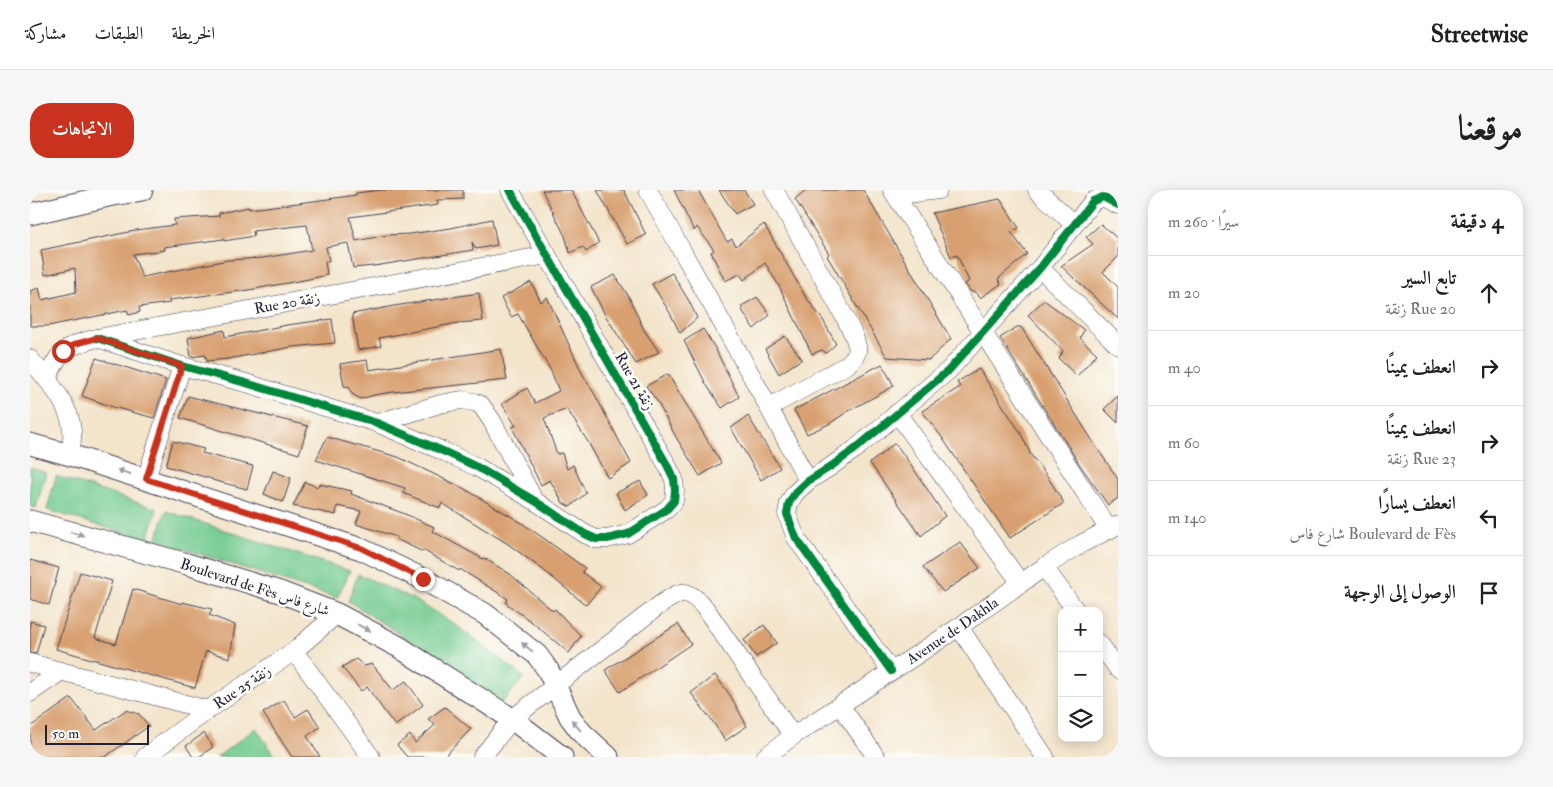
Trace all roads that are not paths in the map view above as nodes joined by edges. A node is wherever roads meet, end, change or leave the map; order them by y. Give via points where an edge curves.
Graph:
1 (139, 190) edge
2 (510, 190) edge
3 (648, 190) edge
4 (774, 190) edge
5 (938, 190) edge
6 (1037, 190) edge
7 (894, 194) edge
8 (1118, 205) edge
9 (30, 214) edge
10 (1074, 224) junction
11 (546, 256) junction
12 (1040, 268) junction
13 (983, 332) junction
14 (97, 338) junction
15 (1118, 345) edge
16 (30, 359) edge
17 (182, 366) junction
18 (48, 380) junction
19 (769, 407) junction
20 (897, 413) junction
21 (377, 423) junction
22 (30, 444) edge
23 (70, 454) junction
24 (146, 479) junction
25 (808, 481) junction
26 (535, 501) junction
27 (30, 521) edge
28 (1113, 527) edge
29 (1044, 566) junction
30 (1020, 582) junction
31 (1073, 607) edge
32 (337, 614) junction
33 (959, 627) junction
34 (1103, 648) edge
35 (294, 652) junction
36 (30, 663) edge
37 (1118, 669) edge
38 (891, 671) junction
39 (60, 672) junction
40 (556, 685) junction
41 (30, 693) edge
42 (840, 705) junction
43 (208, 710) junction
44 (512, 719) junction
45 (793, 736) junction
46 (145, 757) edge
47 (370, 757) edge
48 (482, 757) edge
49 (562, 757) edge
50 (608, 757) edge
51 (765, 757) edge
52 (876, 757) edge
53 (1045, 757) edge

1 - 9 main road
2 - 11 street, Rue 21 زنقة
3 - 19 street
4 - 19 street via 843,314 857,349 846,365
5 - 7 street
6 - 10 street
7 - 13 street
8 - 10 street via 1100,197
10 - 12 street
11 - 14 street, Rue 20 زنقة
11 - 26 street, Rue 21 زنقة via 666,463 674,479 675,490 674,501 668,509 628,534 607,539 585,534
12 - 13 street
12 - 15 street
13 - 20 street via 949,370
13 - 28 street
14 - 17 street
14 - 18 street, Rue 20 زنقة via 63,351
16 - 18 street
17 - 21 street
17 - 24 street
18 - 23 street via 69,416 72,431
19 - 25 street
20 - 25 street via 854,450
20 - 30 street
21 - 26 street via 477,467
21 - 26 street via 462,400 481,405
22 - 23 main road
24 -> 23 main road
40 -> 24 main road via 537,655 520,641 485,614 423,579 361,548
25 - 38 street via 795,493 788,508 787,514 796,538
27 -> 32 main road, Boulevard de Fès شارع فاس via 280,592
28 - 29 street, Avenue de Dakhla
29 - 30 street, Avenue de Dakhla
29 - 31 street
30 - 33 street, Avenue de Dakhla
32 - 35 street, Rue 25 زنقة
32 -> 44 main road, Boulevard de Fès شارع فاس via 399,647
33 - 38 street, Avenue de Dakhla
33 - 53 street
34 - 37 street
35 - 43 street, Rue 25 زنقة
35 - 47 street
36 - 39 street
38 - 42 street, Avenue de Dakhla
39 - 41 street
39 - 43 street
40 - 44 street
40 - 45 street via 661,604 678,593 687,592 705,608
50 -> 40 main road via 570,717
42 - 45 street, Avenue de Dakhla
42 - 52 street
43 - 46 street, Rue 25 زنقة
44 - 48 street
44 - 49 main road, Boulevard de Fès شارع فاس
45 - 51 street, Avenue de Dakhla

